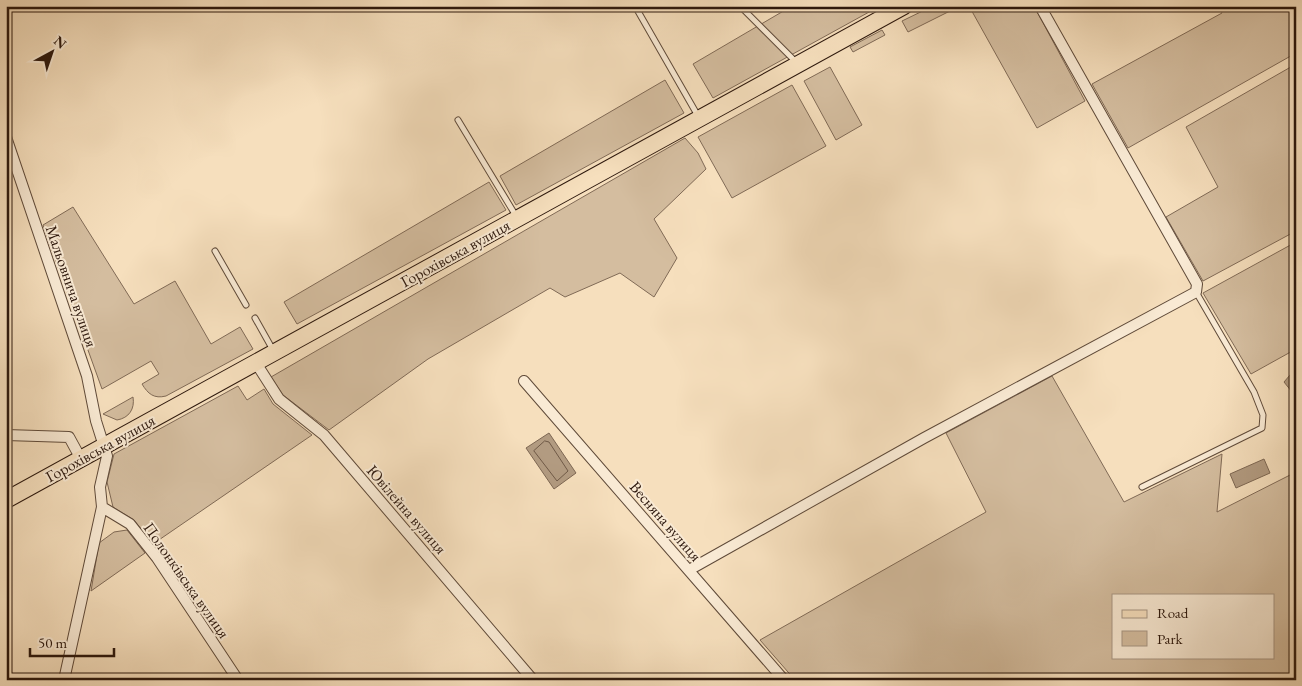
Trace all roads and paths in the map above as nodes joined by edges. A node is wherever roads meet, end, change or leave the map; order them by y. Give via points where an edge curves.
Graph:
1 (636, 6) edge
2 (740, 6) edge
3 (904, 6) edge
4 (1040, 6) edge
5 (798, 64) junction
6 (700, 119) junction
7 (458, 120) dead end
8 (6, 136) edge
9 (517, 219) junction
10 (215, 251) dead end
11 (1196, 292) junction
12 (246, 305) dead end
13 (255, 318) dead end
14 (274, 352) junction
15 (256, 363) junction
16 (524, 382) dead end
17 (6, 435) edge
18 (104, 446) junction
19 (81, 459) junction
20 (1142, 487) dead end
21 (6, 500) edge
22 (102, 507) junction
23 (689, 570) junction
24 (64, 680) edge
25 (238, 680) edge
26 (533, 680) edge
27 (784, 680) edge

1 - 6 lane
2 - 5 lane
3 - 5 main road, Горохівська вулиця
4 - 11 street via 1197,284
5 - 6 main road, Горохівська вулиця
6 - 9 main road, Горохівська вулиця
7 - 9 lane
8 - 18 street, Мальовнича вулиця via 87,376
9 - 14 main road, Горохівська вулиця
10 - 12 lane
11 - 20 lane via 1254,392 1263,415 1262,428
11 - 23 street via 924,438
13 - 14 lane
14 - 15 main road, Горохівська вулиця
15 - 18 main road, Горохівська вулиця
15 - 26 street, Ювілейна вулиця via 279,399 324,435
16 - 23 street, Весняна вулиця
17 - 19 street via 69,437
18 - 19 main road, Горохівська вулиця
18 - 22 street, Мальовнича вулиця via 107,456 100,487
19 - 21 main road, Горохівська вулиця
22 - 24 street, Мальовнича вулиця
22 - 25 street, Полонківська вулиця via 130,524 157,558
23 - 27 street, Весняна вулиця

